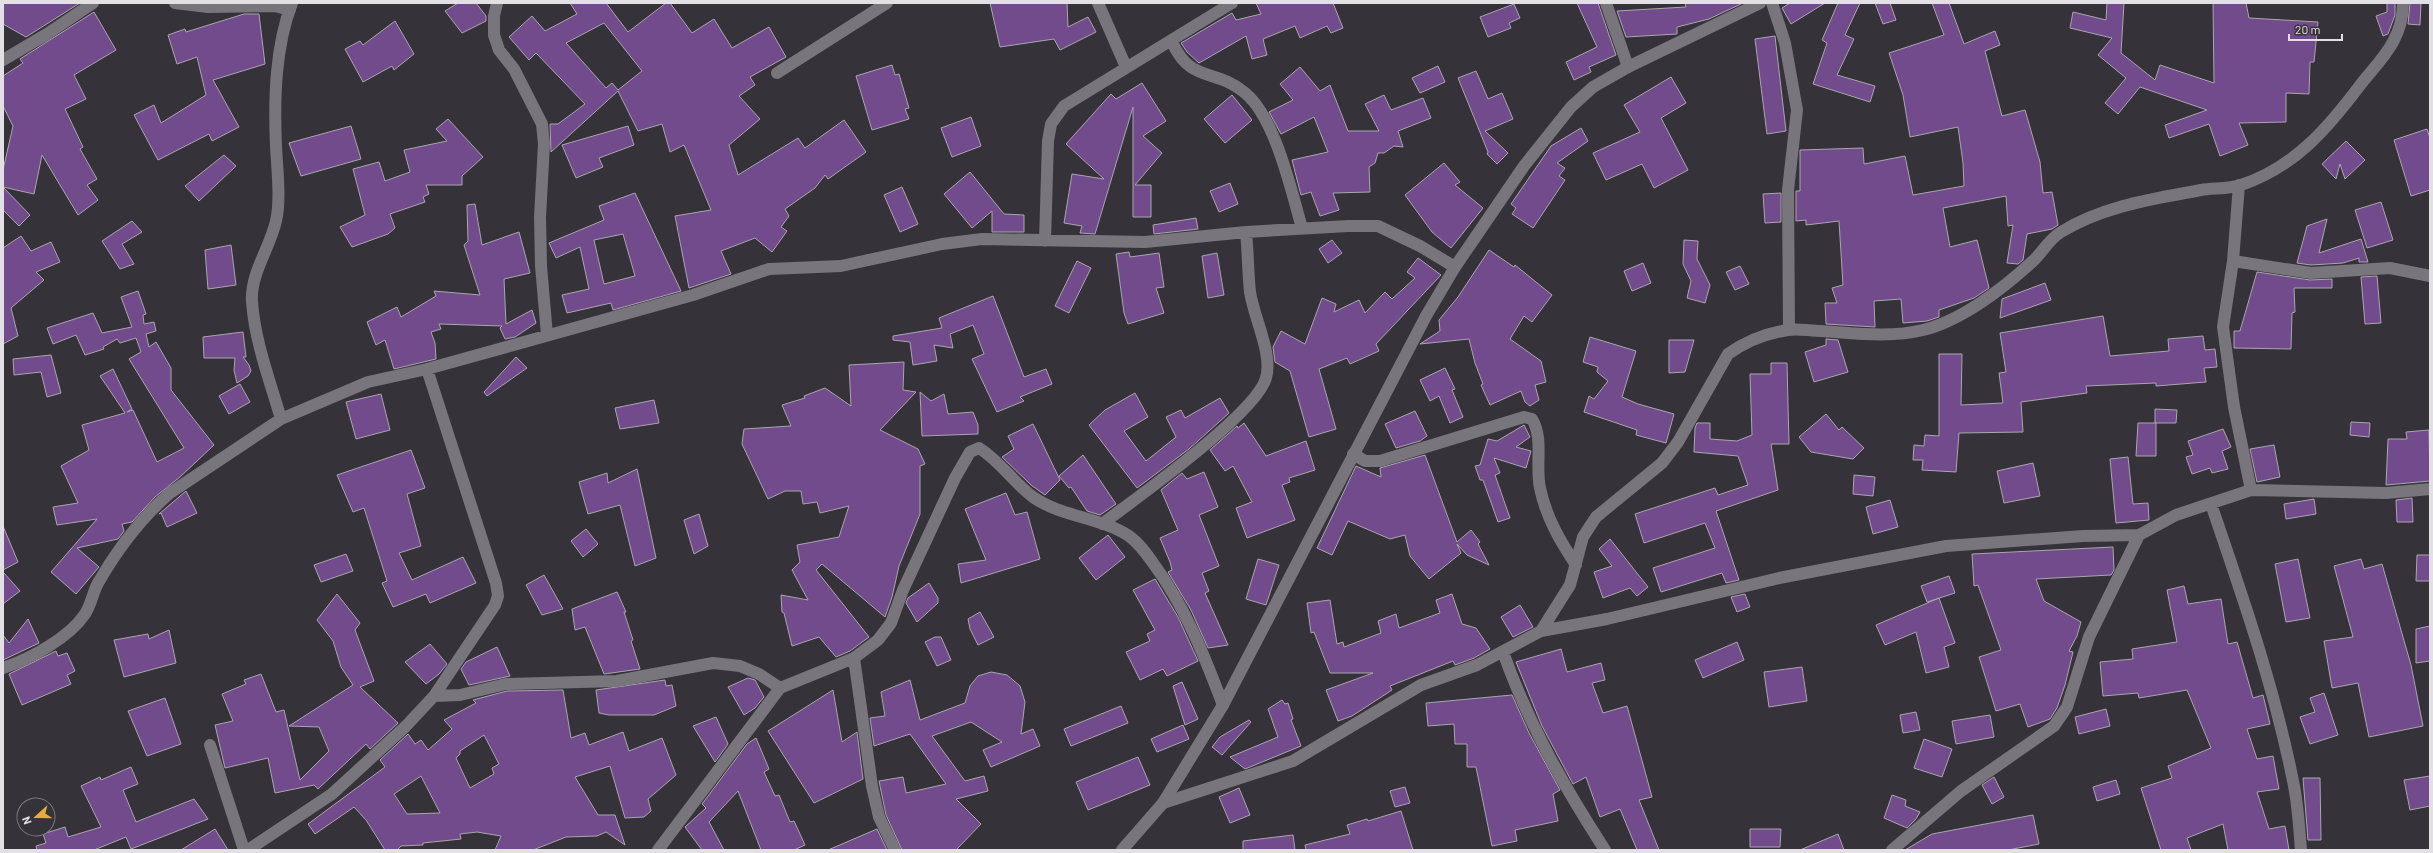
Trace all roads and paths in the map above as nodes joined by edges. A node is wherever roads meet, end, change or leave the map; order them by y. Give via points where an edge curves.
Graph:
1 (92, 3) edge
2 (175, 3) edge
3 (497, 3) edge
4 (887, 3) edge
5 (1098, 3) edge
6 (1232, 3) edge
7 (1606, 3) edge
8 (1760, 3) edge
9 (1772, 3) edge
10 (2403, 3) edge
11 (291, 6) edge
12 (1172, 42) junction
13 (3, 60) edge
14 (1628, 66) junction
15 (1126, 67) junction
16 (776, 73) dead end
17 (2240, 185) junction
18 (1302, 228) junction
19 (1246, 232) junction
20 (1045, 241) junction
21 (2233, 261) junction
22 (1455, 266) junction
23 (2430, 276) edge
24 (1789, 329) junction
25 (546, 335) junction
26 (427, 369) junction
27 (281, 419) junction
28 (1352, 454) junction
29 (2251, 490) junction
30 (2430, 490) edge
31 (2211, 504) junction
32 (1102, 524) junction
33 (2140, 535) junction
34 (1576, 565) junction
35 (1541, 631) junction
36 (1503, 652) junction
37 (854, 658) junction
38 (3, 668) edge
39 (780, 688) junction
40 (434, 696) junction
41 (1223, 704) junction
42 (210, 745) dead end
43 (1163, 803) junction
44 (244, 850) edge
45 (248, 850) edge
46 (658, 850) edge
47 (895, 850) edge
48 (1122, 850) edge
49 (1605, 850) edge
50 (1892, 850) edge
51 (2301, 850) edge

1 - 13 street
2 - 11 street via 208,7
3 - 25 street via 494,34 499,50 514,69 542,124 544,144 540,266
4 - 16 street
5 - 15 street
6 - 12 street
7 - 14 street
8 - 14 street
9 - 24 street via 1785,43 1796,110 1788,190
10 - 17 street via 2403,16 2398,34 2334,120 2300,154
11 - 27 street via 279,57 276,220 258,266 252,300 256,329
12 - 15 street
12 - 18 street via 1179,57 1188,67 1244,92 1260,109 1286,173
14 - 22 street via 1593,87 1571,107 1524,166
15 - 20 street via 1064,106 1051,124 1045,190
17 - 21 street
17 - 24 street via 2141,202 2094,214 2059,232 2045,244 2035,260 1997,291 1947,322 1922,330 1849,333
18 - 19 street
18 - 22 street via 1378,226
19 - 20 street via 1145,242
19 - 32 street via 1250,292 1264,348 1266,378 1257,393 1218,434
20 - 25 street via 982,239 942,244 841,266 769,269 693,295
21 - 23 street via 2311,272 2390,268
21 - 29 street via 2223,328 2234,407
22 - 28 street
24 - 34 street via 1741,345 1728,354 1678,442 1666,458 1596,517 1583,536
25 - 26 street
26 - 27 street via 368,382
26 - 40 street via 498,596 495,605
27 - 38 street via 170,493 154,507 98,584 86,613 72,629 24,661
28 - 34 street via 1365,461 1380,461 1524,417 1532,419 1537,428 1540,487 1558,539
28 - 41 street
29 - 30 street via 2386,493
29 - 31 street
31 - 33 street via 2176,515
31 - 51 street via 2253,629 2274,706 2293,782
32 - 37 street via 1052,507 1033,497 989,454 979,448 970,452 954,478 922,547 891,623 878,640
32 - 41 street via 1128,536 1140,546 1168,582 1187,618
33 - 35 street via 2083,536 1946,546 1779,578 1607,619
33 - 50 street via 2089,637 2067,707 2054,726 1961,791
34 - 35 street via 1570,585
35 - 36 street
36 - 43 street via 1477,665 1421,685 1293,761
36 - 49 street via 1516,689 1550,761
37 - 39 street
37 - 47 street via 872,786 879,817
39 - 40 street via 759,674 740,666 713,662 617,681 506,684 460,695
39 - 46 street
40 - 45 street via 380,751 332,794
41 - 43 street
42 - 44 street
43 - 48 street

